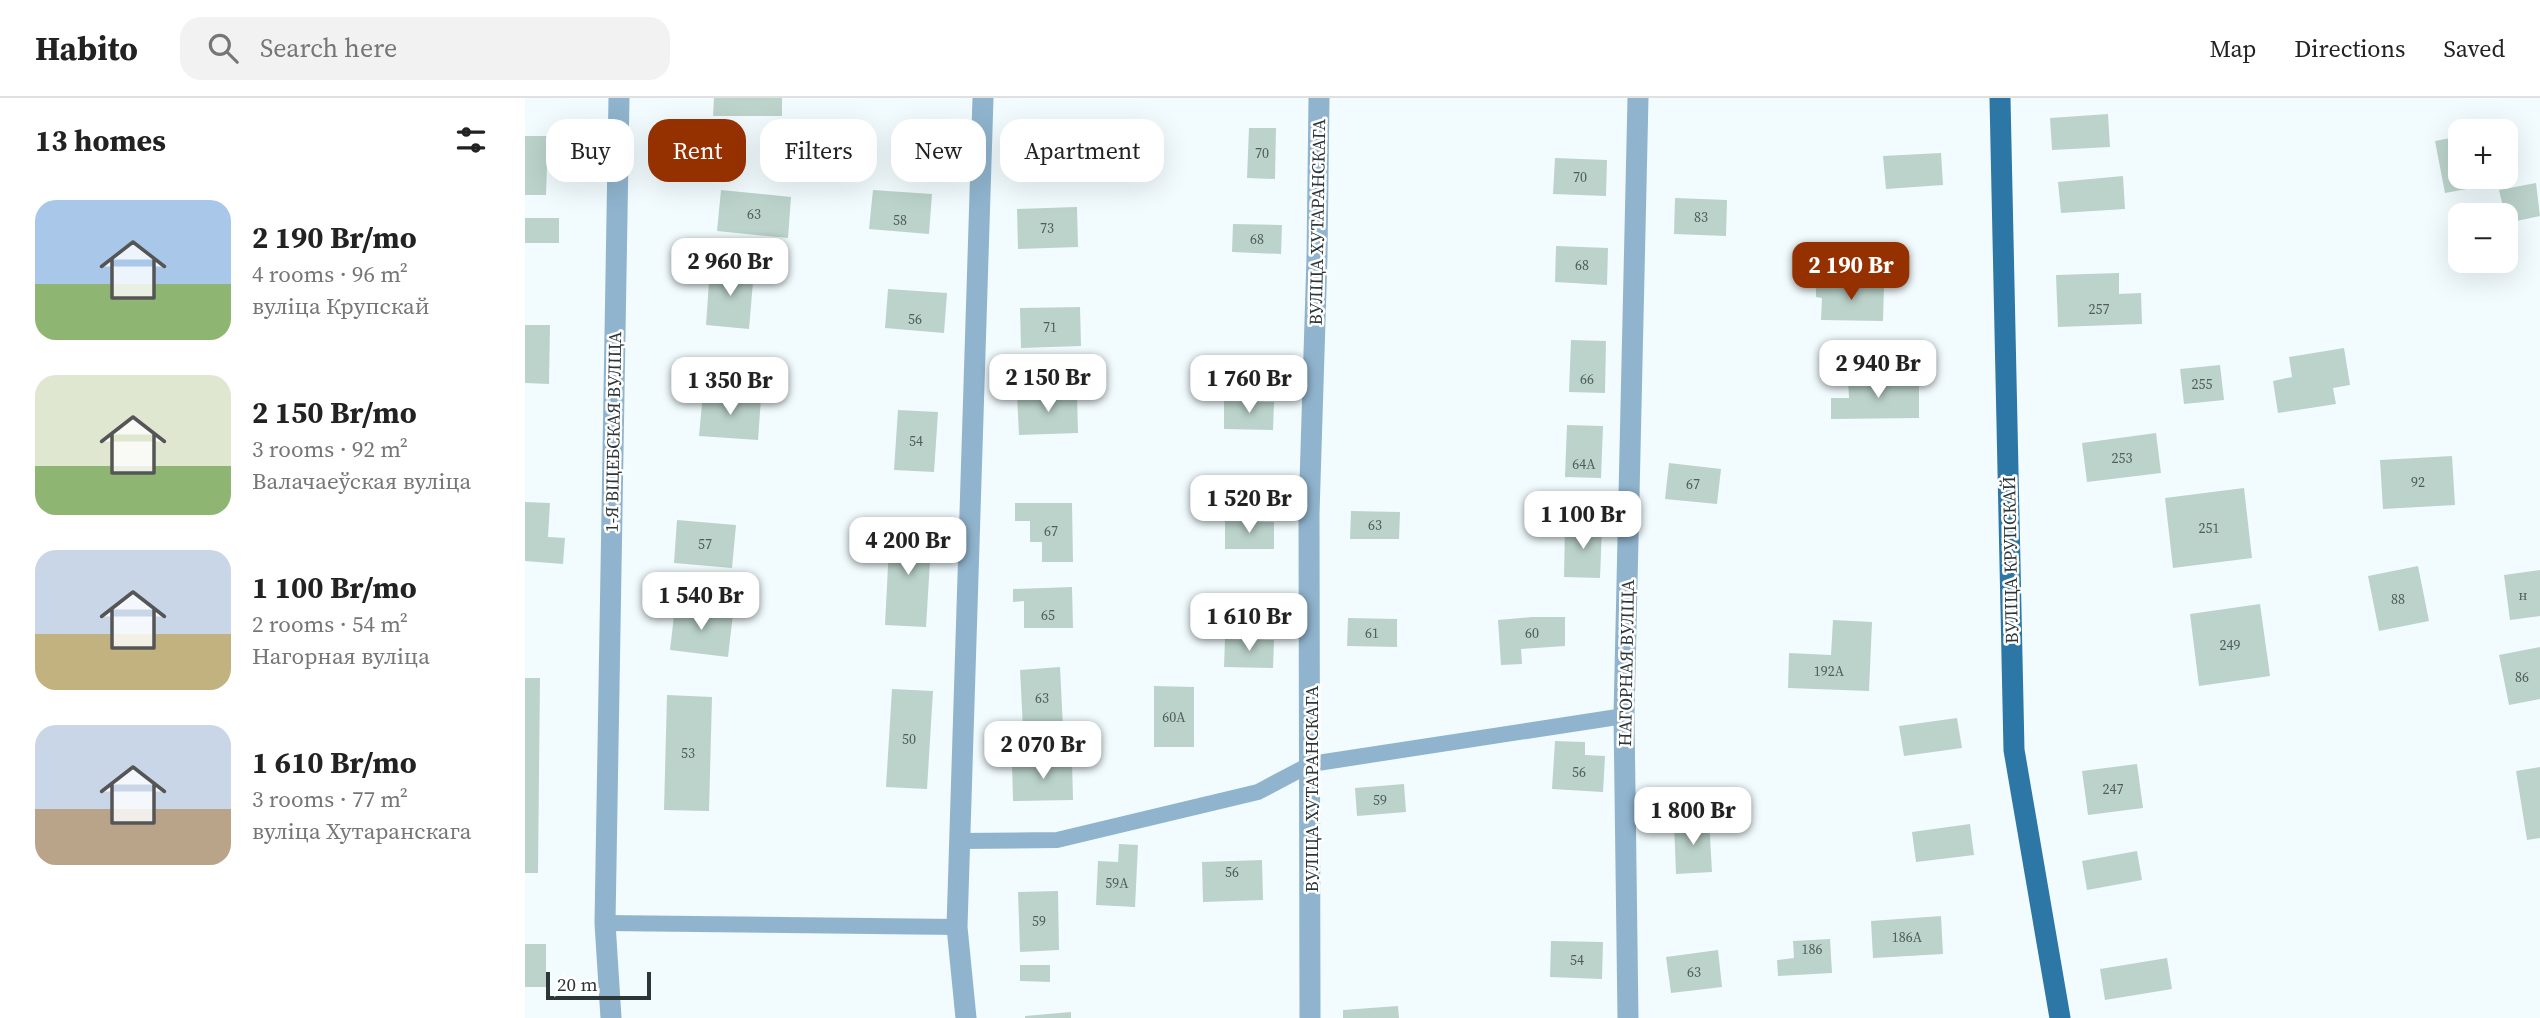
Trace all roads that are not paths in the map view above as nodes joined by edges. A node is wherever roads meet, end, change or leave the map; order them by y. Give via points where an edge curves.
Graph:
1 (619, 98) edge
2 (983, 98) edge
3 (1319, 98) edge
4 (1638, 98) edge
5 (2000, 98) edge
6 (1625, 716) junction
7 (1311, 764) junction
8 (959, 841) junction
9 (605, 923) junction
10 (957, 927) junction
11 (611, 1018) edge
12 (966, 1018) edge
13 (1310, 1018) edge
14 (1628, 1018) edge
15 (2060, 1018) edge

1 - 9 street, 1-Я ВІЦЕБСКАЯ ВУЛІЦА
2 - 8 street
3 - 7 street, ВУЛІЦА ХУТАРАНСКАГА via 1309,514
4 - 6 street, НАГОРНАЯ ВУЛІЦА
5 - 15 main road, ВУЛІЦА КРУПСКАЙ via 2014,750
6 - 7 lane
6 - 14 street, НАГОРНАЯ ВУЛІЦА
7 - 8 lane via 1258,792 1057,840
7 - 13 street, ВУЛІЦА ХУТАРАНСКАГА
8 - 10 street
9 - 10 lane
9 - 11 street, 1-Я ВІЦЕБСКАЯ ВУЛІЦА
10 - 12 street

